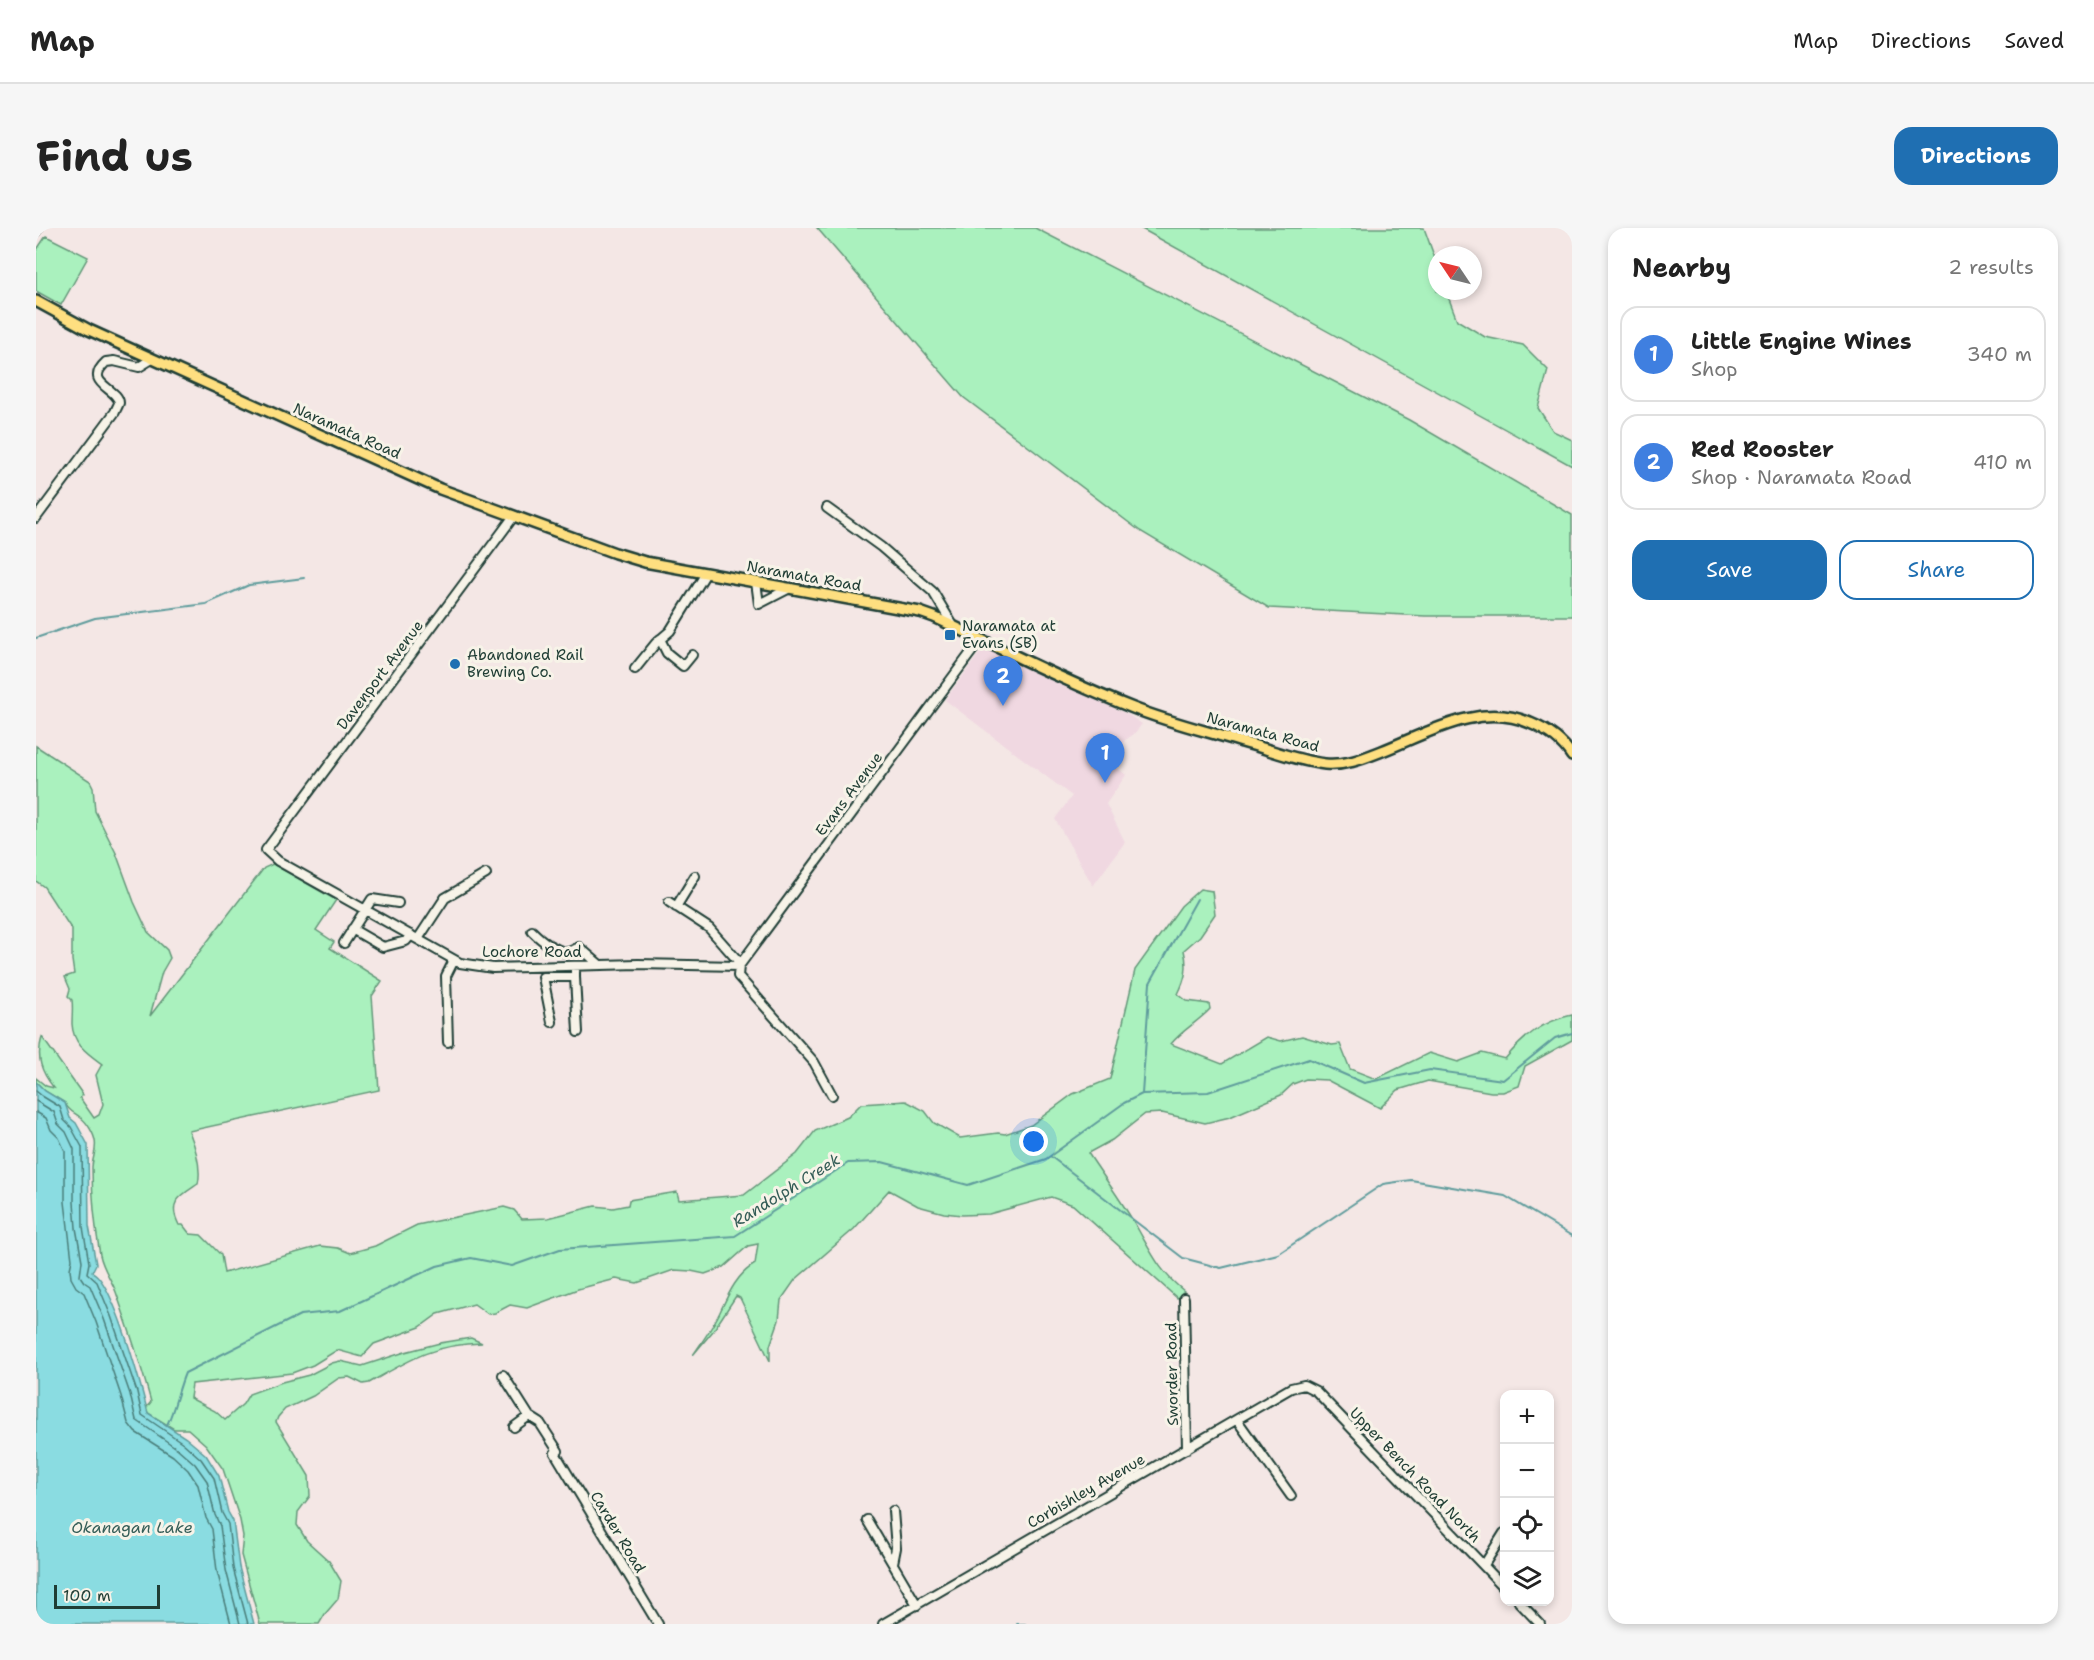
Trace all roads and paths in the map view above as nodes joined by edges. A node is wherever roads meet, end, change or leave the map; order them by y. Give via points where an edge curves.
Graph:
1 (36, 301) edge
2 (152, 359) junction
3 (826, 508) dead end
4 (514, 516) junction
5 (36, 518) edge
6 (706, 573) junction
7 (756, 582) junction
8 (790, 588) junction
9 (954, 627) junction
10 (660, 639) junction
11 (981, 639) junction
12 (692, 655) dead end
13 (635, 669) dead end
14 (1572, 756) edge
15 (266, 850) joint
16 (486, 874) dead end
17 (695, 876) dead end
18 (398, 903) dead end
19 (364, 909) junction
20 (352, 929) junction
21 (532, 931) dead end
22 (414, 937) junction
23 (344, 943) dead end
24 (454, 960) junction
25 (740, 964) junction
26 (600, 965) junction
27 (575, 966) junction
28 (575, 977) junction
29 (552, 1022) dead end
30 (578, 1032) dead end
31 (448, 1041) dead end
32 (832, 1095) dead end
33 (1184, 1298) dead end
34 (503, 1375) dead end
35 (1304, 1385) joint
36 (529, 1416) junction
37 (1237, 1420) junction
38 (514, 1427) dead end
39 (1187, 1449) junction
40 (1291, 1496) dead end
41 (893, 1512) dead end
42 (867, 1520) dead end
43 (1500, 1539) edge
44 (892, 1563) junction
45 (1484, 1565) junction
46 (1500, 1583) edge
47 (917, 1605) junction
48 (1523, 1606) edge
49 (658, 1624) edge
50 (883, 1624) edge
51 (1540, 1624) edge

1 - 2 main road, Naramata Road
2 - 4 main road, Naramata Road via 440,489
2 - 5 street via 140,367 114,361 101,366 98,376 102,385 117,396 119,403
3 - 9 street via 881,547 933,592
4 - 6 main road, Naramata Road via 631,558
4 - 15 street, Davenport Avenue
6 - 7 main road, Naramata Road
6 - 10 street via 670,631
7 - 8 main road, Naramata Road
7 - 8 street via 759,604
8 - 9 main road, Naramata Road via 920,612
9 - 11 main road, Naramata Road
10 - 12 street via 667,653 683,666
10 - 13 street
11 - 14 main road, Naramata Road via 1149,714 1325,764 1351,762 1459,721 1489,715 1541,727
11 - 25 street, Evans Avenue
15 - 19 street, Lochore Road via 278,861
16 - 22 street via 445,898
17 - 25 street via 673,905 709,928
18 - 19 street via 372,898
19 - 20 street
19 - 22 street, Lochore Road
20 - 22 street via 384,946
20 - 23 street
21 - 26 street via 545,945 567,953 579,947
22 - 24 street, Lochore Road
24 - 27 street, Lochore Road via 493,968
24 - 31 street via 446,976
25 - 26 street, Lochore Road
25 - 32 street via 738,976 814,1062
26 - 27 street, Lochore Road
27 - 28 street
28 - 29 street via 543,978
28 - 30 street
33 - 39 street, Sworder Road
34 - 36 street, Carder Road
35 - 37 street, Corbishley Avenue via 1291,1388
35 - 45 street, Upper Bench Road North via 1316,1391
36 - 38 street
36 - 49 street, Carder Road via 540,1423
37 - 39 street, Corbishley Avenue
37 - 40 street
39 - 47 street, Corbishley Avenue
41 - 44 street via 896,1548
42 - 44 street
43 - 45 street
44 - 47 street
45 - 46 street, Upper Bench Road North
47 - 50 street, Corbishley Avenue
48 - 51 street

